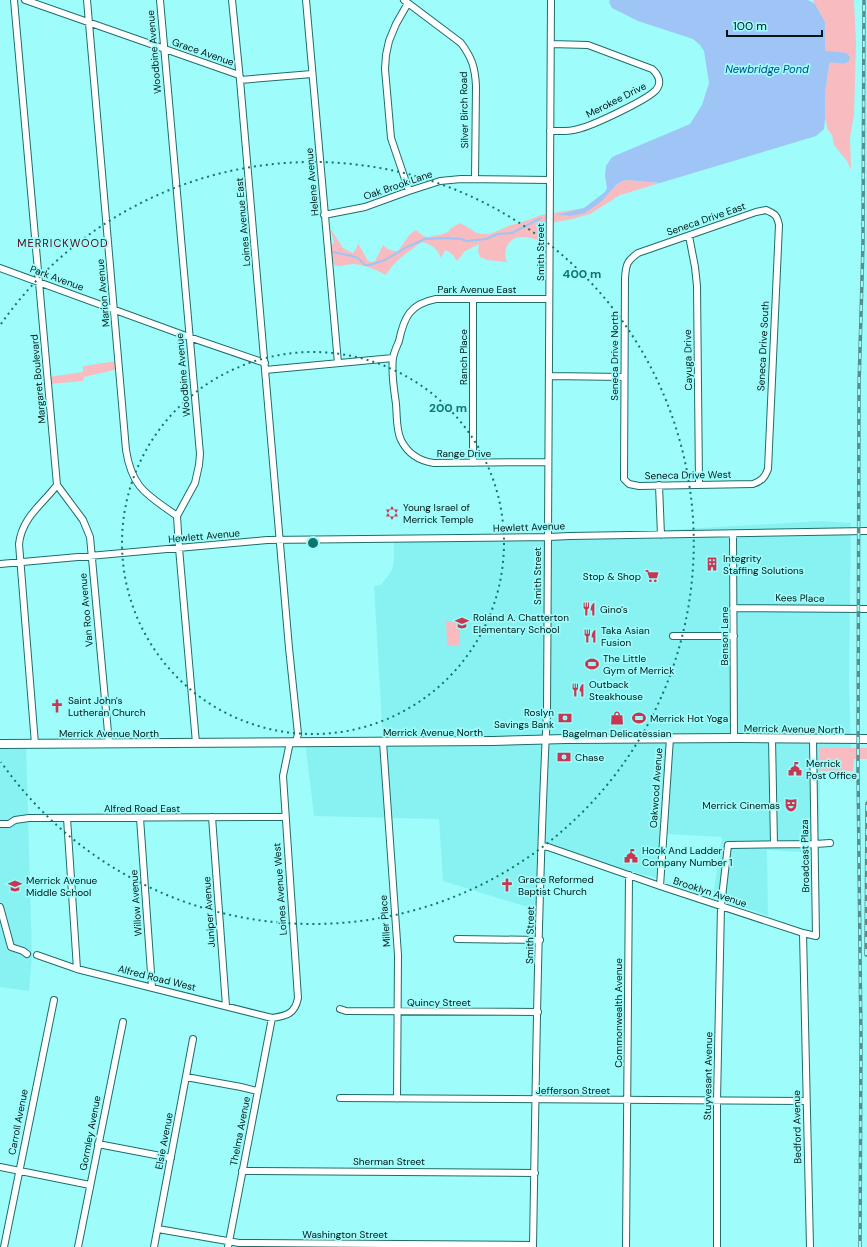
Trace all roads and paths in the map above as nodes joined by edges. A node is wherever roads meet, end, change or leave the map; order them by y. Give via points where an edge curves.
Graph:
1 (14, 0) edge
2 (25, 0) edge
3 (87, 0) edge
4 (160, 0) edge
5 (232, 0) edge
6 (306, 0) edge
7 (551, 0) edge
8 (406, 1) edge
9 (89, 22) junction
10 (551, 44) junction
11 (164, 49) junction
12 (312, 74) junction
13 (240, 78) junction
14 (550, 131) junction
15 (475, 179) junction
16 (550, 180) junction
17 (409, 191) junction
18 (324, 215) junction
19 (778, 219) joint
20 (689, 236) junction
21 (638, 253) joint
22 (0, 268) edge
23 (38, 282) junction
24 (473, 299) junction
25 (549, 300) junction
26 (114, 310) junction
27 (189, 337) junction
28 (393, 358) junction
29 (265, 363) junction
30 (338, 363) junction
31 (265, 370) junction
32 (549, 376) junction
33 (624, 377) junction
34 (548, 462) junction
35 (472, 463) junction
36 (624, 465) joint
37 (766, 475) joint
38 (699, 484) junction
39 (57, 485) junction
40 (660, 485) junction
41 (177, 516) junction
42 (867, 531) edge
43 (660, 534) junction
44 (733, 534) junction
45 (548, 537) junction
46 (280, 540) junction
47 (179, 548) junction
48 (92, 556) junction
49 (20, 562) junction
50 (0, 564) edge
51 (734, 608) junction
52 (867, 609) edge
53 (673, 636) dead end
54 (734, 636) junction
55 (670, 738) junction
56 (734, 738) junction
57 (772, 738) junction
58 (813, 739) junction
59 (867, 739) edge
60 (546, 740) junction
61 (293, 742) junction
62 (383, 742) junction
63 (109, 743) junction
64 (196, 743) junction
65 (0, 744) edge
66 (35, 744) junction
67 (212, 817) junction
68 (285, 817) junction
69 (67, 818) junction
70 (140, 818) junction
71 (0, 824) edge
72 (830, 843) dead end
73 (774, 844) junction
74 (815, 844) junction
75 (542, 846) junction
76 (629, 875) junction
77 (660, 886) junction
78 (721, 906) junction
79 (0, 907) edge
80 (803, 933) junction
81 (457, 939) dead end
82 (540, 940) junction
83 (27, 954) dead end
84 (37, 955) dead end
85 (78, 969) junction
86 (152, 988) junction
87 (54, 1000) dead end
88 (226, 1006) junction
89 (340, 1010) dead end
90 (398, 1012) junction
91 (538, 1012) junction
92 (272, 1018) junction
93 (123, 1022) dead end
94 (193, 1039) dead end
95 (186, 1077) junction
96 (257, 1091) junction
97 (340, 1098) dead end
98 (397, 1099) junction
99 (536, 1100) junction
100 (627, 1100) junction
101 (717, 1101) junction
102 (806, 1101) junction
103 (98, 1144) junction
104 (171, 1158) junction
105 (0, 1167) edge
106 (19, 1171) junction
107 (242, 1171) junction
108 (535, 1172) junction
109 (90, 1185) junction
110 (158, 1229) junction
111 (229, 1245) edge
112 (389, 1246) edge
113 (462, 1246) edge
114 (533, 1246) edge
115 (4, 1247) edge
116 (78, 1247) edge
117 (154, 1247) edge
118 (626, 1247) edge
119 (717, 1247) edge
120 (810, 1247) edge

1 - 23 street, Margaret Boulevard
2 - 9 street, Grace Avenue
3 - 9 street, Marion Avenue
4 - 11 street, Woodbine Avenue
5 - 13 street, Loines Avenue East
6 - 12 street, Helene Avenue
7 - 10 street, Smith Street
8 - 15 street, Silver Birch Road via 461,43 473,62 476,86
8 - 17 street via 389,41 385,69 391,138
9 - 11 street, Grace Avenue
9 - 26 street, Marion Avenue
10 - 14 street, Smith Street
10 - 14 street, Merokee Drive via 588,45 652,69 660,81 648,98 595,123 577,130
11 - 13 street, Grace Avenue
11 - 27 street, Woodbine Avenue
12 - 13 street, Grace Avenue
12 - 18 street, Helene Avenue
13 - 29 street, Loines Avenue East
14 - 16 street, Smith Street
15 - 16 street, Oak Brook Lane
15 - 17 street, Oak Brook Lane via 440,181
16 - 25 street, Smith Street
17 - 18 street, Oak Brook Lane via 365,207
18 - 30 street, Helene Avenue
19 - 20 street, Seneca Drive East via 775,214 766,210
19 - 37 street, Seneca Drive South
20 - 21 street, Seneca Drive East
20 - 38 street, Cayuga Drive via 697,286
21 - 33 street, Seneca Drive North via 630,258 625,267
22 - 23 street, Park Avenue
23 - 26 street, Park Avenue
23 - 39 street, Margaret Boulevard
24 - 25 street, Park Avenue East
24 - 28 street, Park Avenue East via 436,299 418,304 406,316
24 - 35 street, Ranch Place
25 - 32 street, Smith Street
26 - 27 street, Park Avenue
26 - 41 street, Marion Avenue via 128,465 134,479 143,490
27 - 29 street, Park Avenue
27 - 41 street, Woodbine Avenue via 200,454 195,483
28 - 30 street
28 - 35 street, Range Drive via 398,428 400,439 407,450 424,462
29 - 31 street, Loines Avenue East
30 - 31 street
31 - 46 street
32 - 33 street
32 - 34 street, Smith Street
33 - 36 street, Seneca Drive North
34 - 35 street, Range Drive
34 - 45 street, Smith Street
36 - 40 street, Seneca Drive West via 624,479 629,484
37 - 38 street, Seneca Drive West via 761,481 753,484
38 - 40 street, Seneca Drive West
39 - 48 street, Van Roo Avenue via 83,520 90,537
39 - 49 street via 23,527 19,544
40 - 43 street
41 - 47 street
42 - 44 street, Hewlett Avenue
43 - 44 street, Hewlett Avenue
43 - 45 street, Hewlett Avenue
44 - 51 street, Benson Lane
45 - 46 street, Hewlett Avenue
45 - 60 street, Smith Street
46 - 47 street, Hewlett Avenue
46 - 61 street, Loines Avenue West via 298,734
47 - 48 street, Hewlett Avenue
47 - 64 street
48 - 49 street, Hewlett Avenue
48 - 63 street, Van Roo Avenue
49 - 50 street, Hewlett Avenue
49 - 66 street
51 - 52 street, Kees Place
51 - 54 street, Benson Lane
53 - 54 street
54 - 56 street, Benson Lane
55 - 56 main road, Merrick Avenue North
55 - 60 main road, Merrick Avenue North
55 - 77 street, Oakwood Avenue
56 - 57 main road, Merrick Avenue North
57 - 58 main road, Merrick Avenue North
57 - 73 street
58 - 59 main road, Merrick Avenue North
58 - 74 street, Broadcast Plaza
60 - 62 main road, Merrick Avenue North
60 - 75 street, Smith Street
61 - 62 main road, Merrick Avenue North
61 - 64 main road, Merrick Avenue North
61 - 68 street, Loines Avenue West via 283,776
62 - 90 street, Miller Place via 398,955
63 - 64 main road, Merrick Avenue North
63 - 66 main road, Merrick Avenue North
65 - 66 main road, Merrick Avenue North
67 - 68 street, Alfred Road East
67 - 70 street, Alfred Road East
67 - 88 street, Juniper Avenue
68 - 92 street, Loines Avenue West via 298,998 294,1009 287,1015
69 - 70 street, Alfred Road East
69 - 71 street, Alfred Road East via 28,818
69 - 85 street
70 - 86 street, Willow Avenue
72 - 74 street
73 - 74 street
73 - 78 street, Stuyvesant Avenue via 728,845
74 - 80 street, Broadcast Plaza via 816,936
75 - 76 street, Brooklyn Avenue
75 - 82 street, Smith Street
76 - 77 street, Brooklyn Avenue
76 - 100 street, Commonwealth Avenue
77 - 78 street, Brooklyn Avenue
78 - 80 street, Brooklyn Avenue
78 - 101 street, Stuyvesant Avenue
79 - 83 street via 11,947
80 - 102 street, Bedford Avenue
81 - 82 street
82 - 91 street, Smith Street
84 - 85 street, Alfred Road West
85 - 86 street, Alfred Road West
86 - 88 street, Alfred Road West
87 - 106 street, Carroll Avenue
88 - 92 street, Alfred Road West
89 - 90 street, Quincy Street
90 - 91 street, Quincy Street
90 - 98 street, Miller Place
91 - 99 street, Smith Street
92 - 96 street, Thelma Avenue
93 - 103 street, Gormley Avenue
94 - 95 street, Elsie Avenue
95 - 96 street
95 - 104 street, Elsie Avenue
96 - 107 street, Thelma Avenue
97 - 98 street, Jefferson Street
98 - 99 street, Jefferson Street
99 - 100 street, Jefferson Street
99 - 108 street, Smith Street
100 - 101 street, Jefferson Street
100 - 118 street, Commonwealth Avenue
101 - 102 street, Jefferson Street
101 - 119 street, Stuyvesant Avenue
102 - 120 street, Bedford Avenue
103 - 104 street
103 - 109 street, Gormley Avenue
104 - 110 street, Elsie Avenue
105 - 106 street
106 - 109 street
106 - 115 street, Carroll Avenue
107 - 108 street, Sherman Street
107 - 111 street, Thelma Avenue
108 - 114 street, Smith Street
109 - 116 street, Gormley Avenue
110 - 111 street, Washington Street
110 - 117 street, Elsie Avenue
111 - 112 street, Washington Street via 239,1243
112 - 113 street, Washington Street
113 - 114 street, Washington Street

